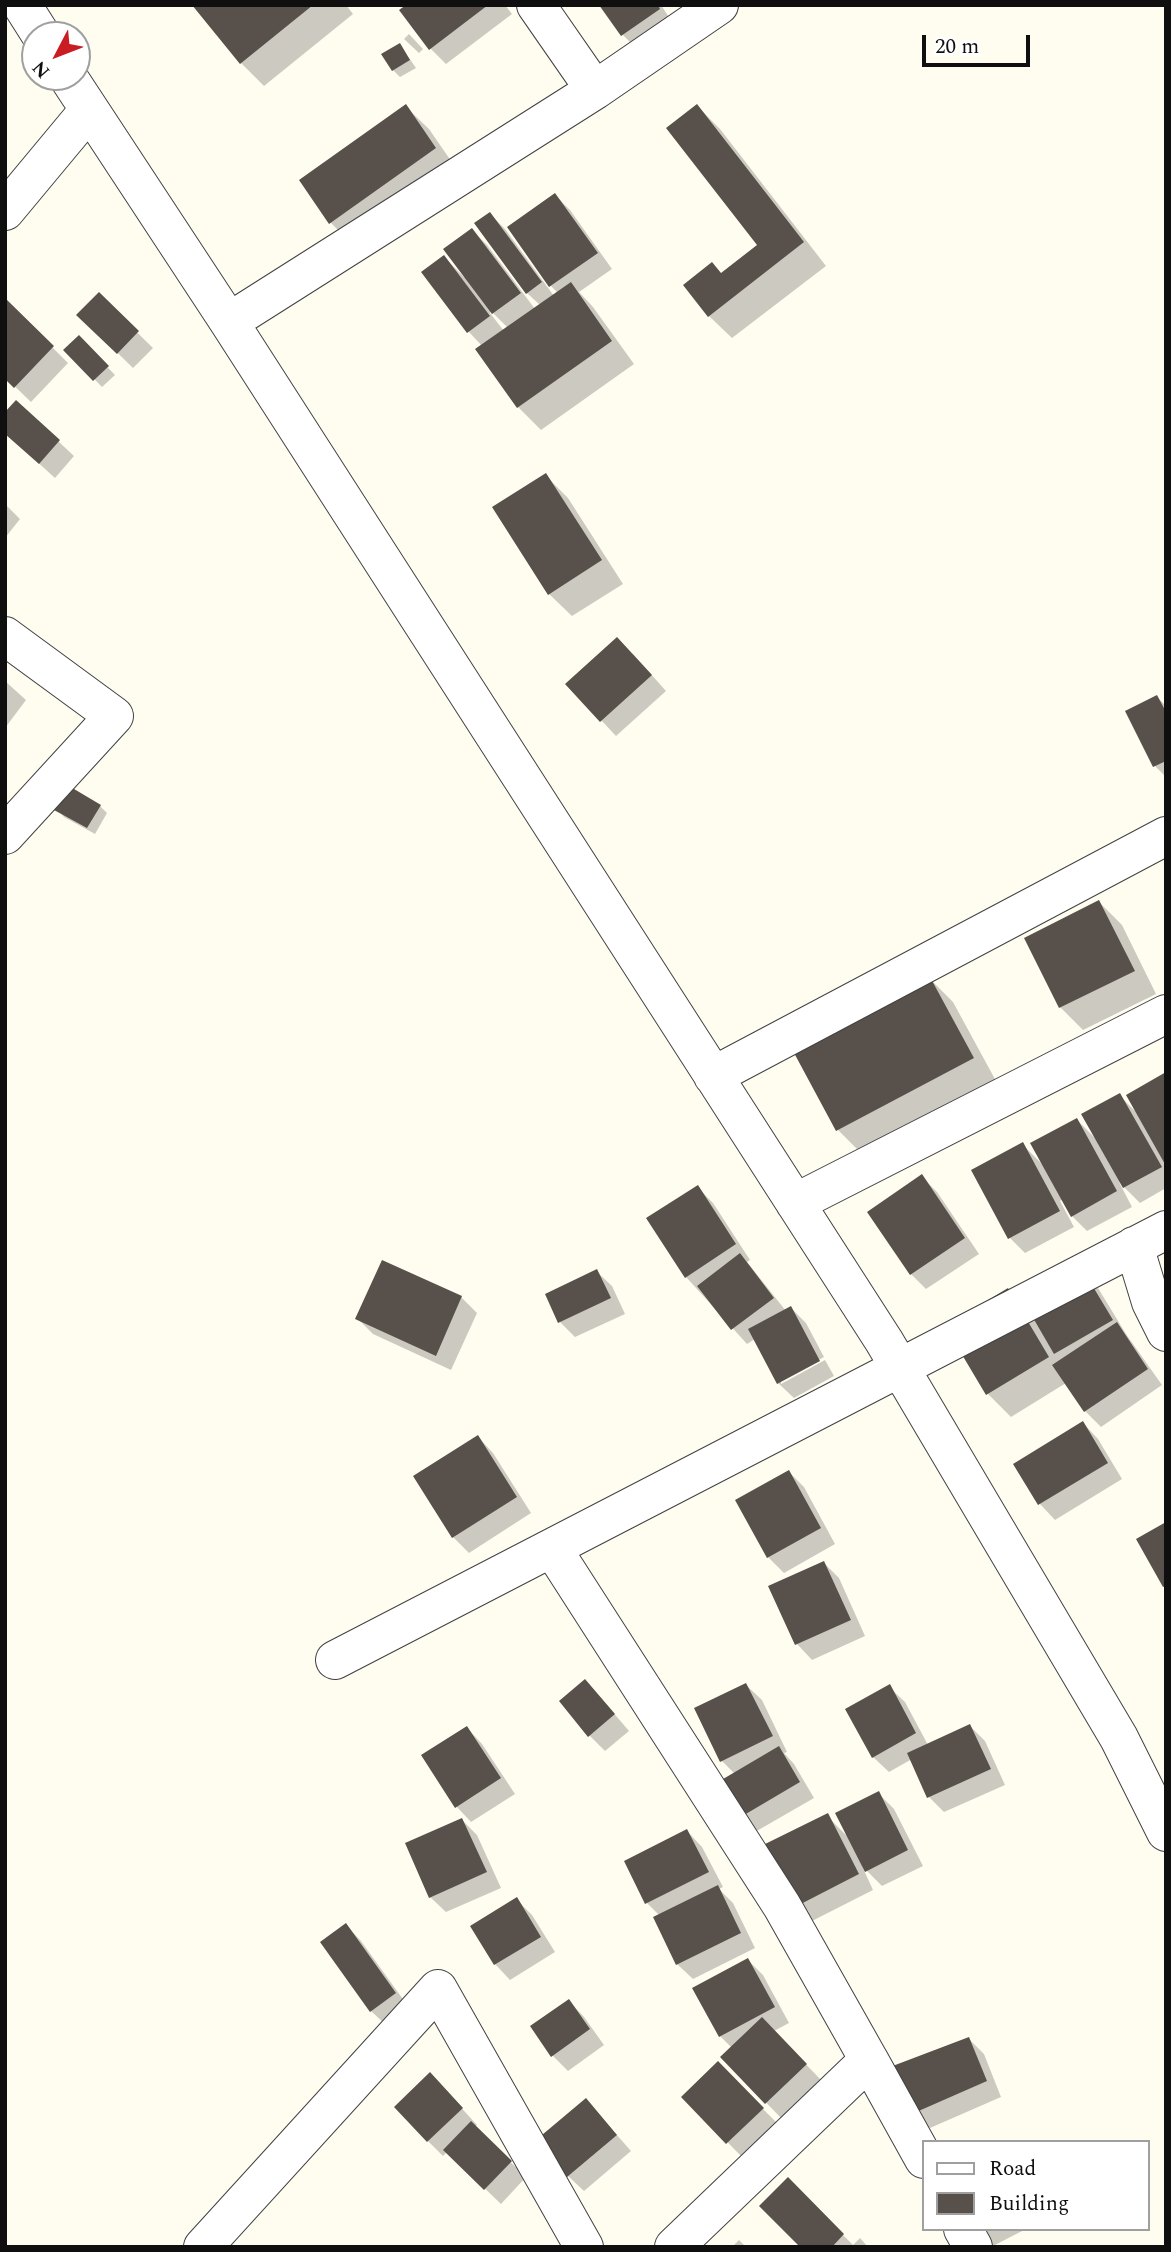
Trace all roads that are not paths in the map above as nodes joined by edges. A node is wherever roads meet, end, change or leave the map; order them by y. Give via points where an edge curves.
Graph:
1 (22, 5) edge
2 (536, 5) edge
3 (719, 5) edge
4 (32, 21) edge
5 (595, 90) junction
6 (77, 91) edge
7 (89, 110) junction
8 (5, 211) edge
9 (229, 322) junction
10 (5, 636) edge
11 (5, 835) edge
12 (1166, 836) edge
13 (1166, 1014) edge
14 (713, 1076) junction
15 (795, 1203) junction
16 (1150, 1238) edge
17 (1166, 1332) edge
18 (901, 1369) junction
19 (552, 1548) junction
20 (335, 1660) dead end
21 (1166, 1832) edge
22 (869, 2060) junction
23 (922, 2155) edge
24 (965, 2231) edge
25 (203, 2247) edge
26 (584, 2247) edge
27 (674, 2247) edge
28 (973, 2247) edge

1 - 4 street
2 - 5 street
3 - 5 street
5 - 9 street
6 - 7 street
7 - 8 street
7 - 9 street
9 - 14 street
10 - 11 street via 114,716
12 - 14 street
13 - 15 street
14 - 15 street
15 - 18 street
16 - 17 street via 1151,1303
16 - 18 street
18 - 19 street
18 - 21 street via 1119,1738
19 - 20 street
19 - 22 street via 782,1906
22 - 23 street
22 - 27 street
24 - 28 street
25 - 26 street via 438,1989

